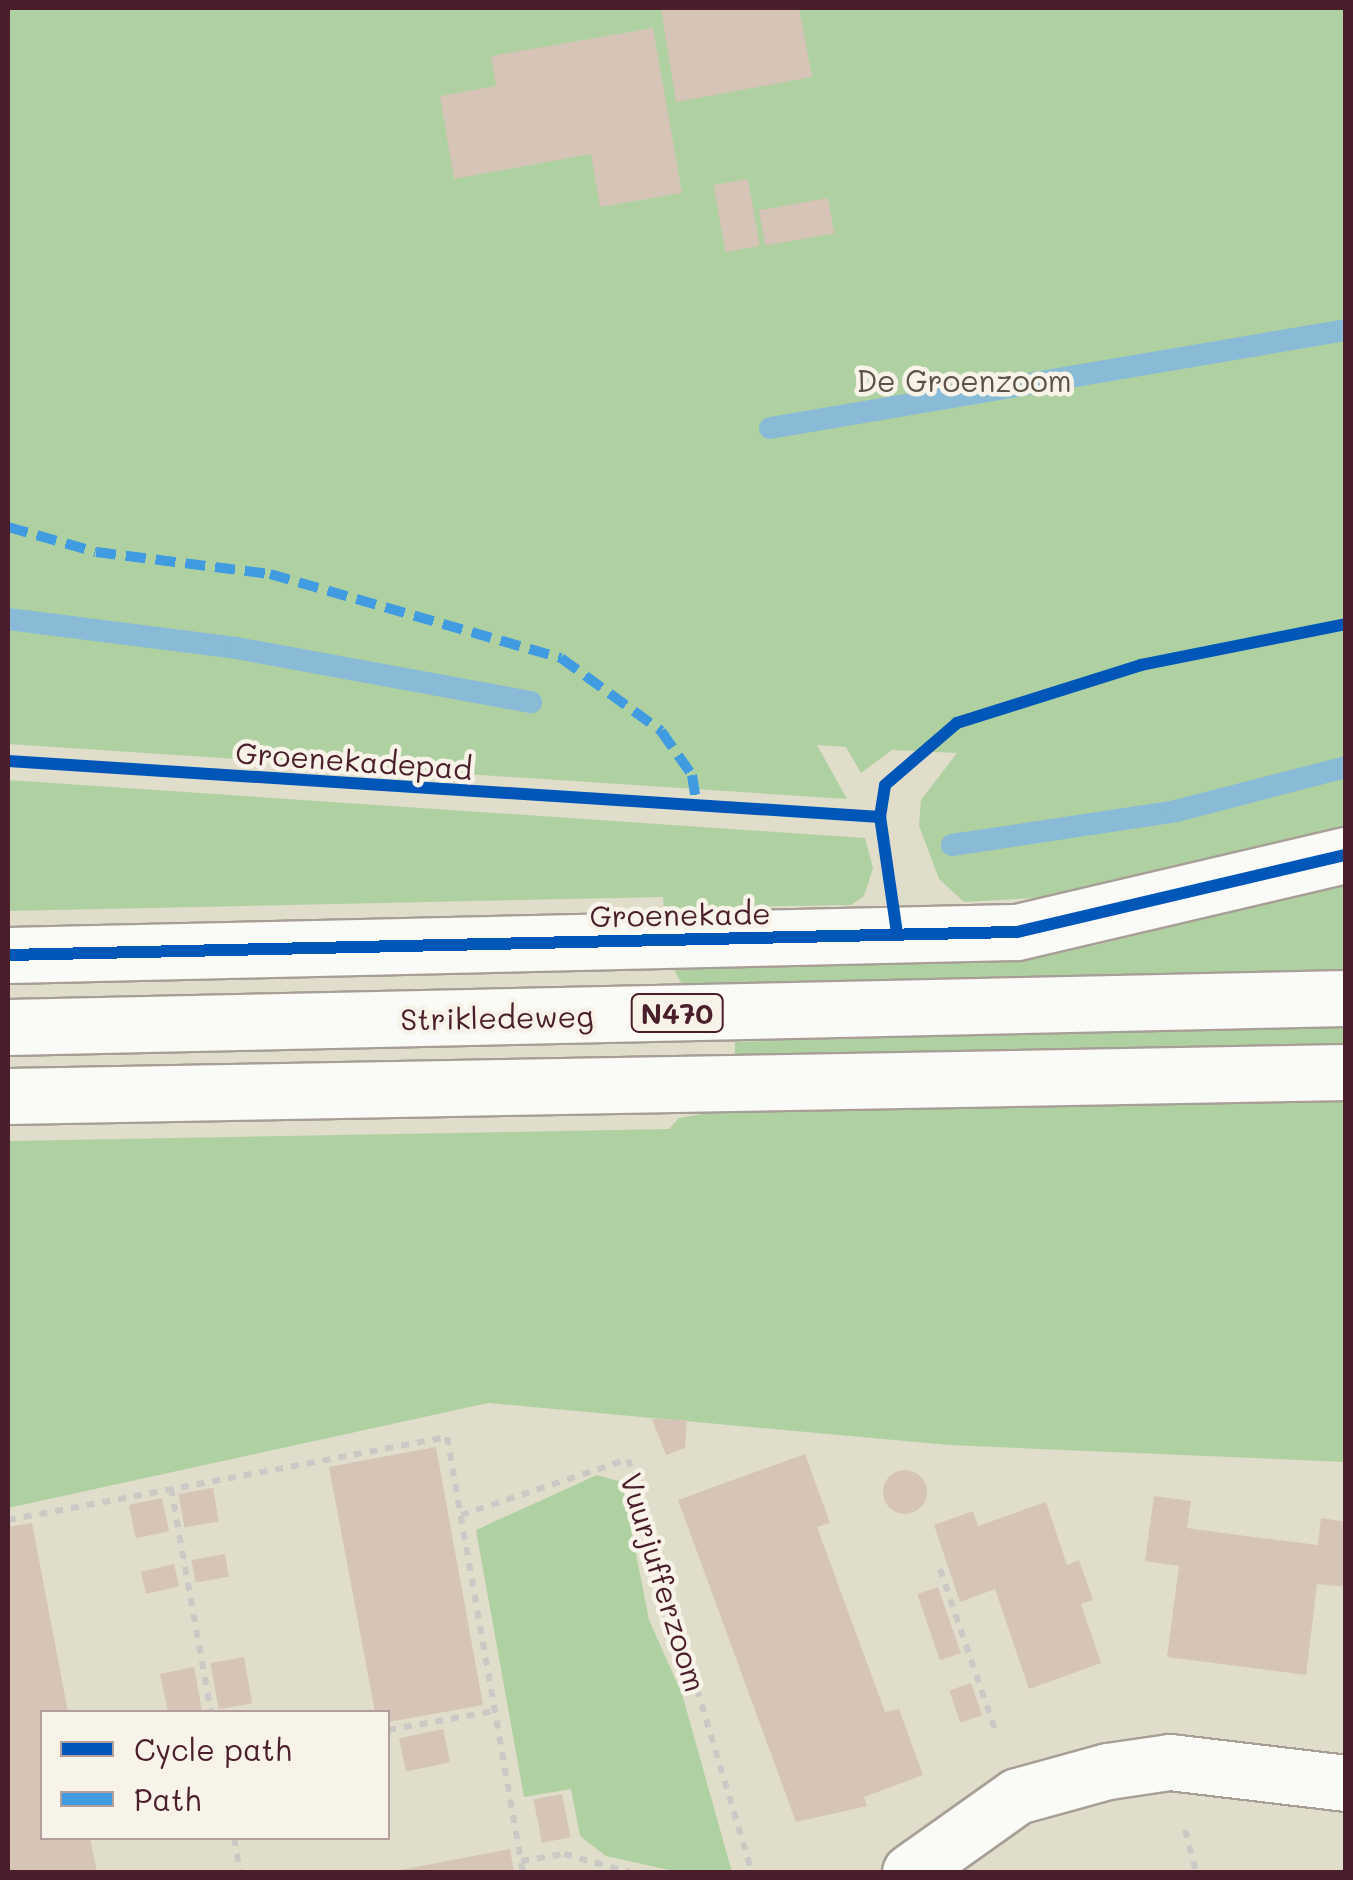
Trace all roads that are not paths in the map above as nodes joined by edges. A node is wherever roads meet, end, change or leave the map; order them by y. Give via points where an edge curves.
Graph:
1 (1346, 855) edge
2 (8, 954) edge
3 (1346, 998) edge
4 (8, 1027) edge
5 (1346, 1072) edge
6 (8, 1096) edge
7 (1346, 1783) edge
8 (910, 1872) edge

1 - 2 main road, Groenekade via 1017,932
3 - 4 main road, Strikledeweg / N470
5 - 6 main road
7 - 8 main road via 1170,1762 1017,1796

